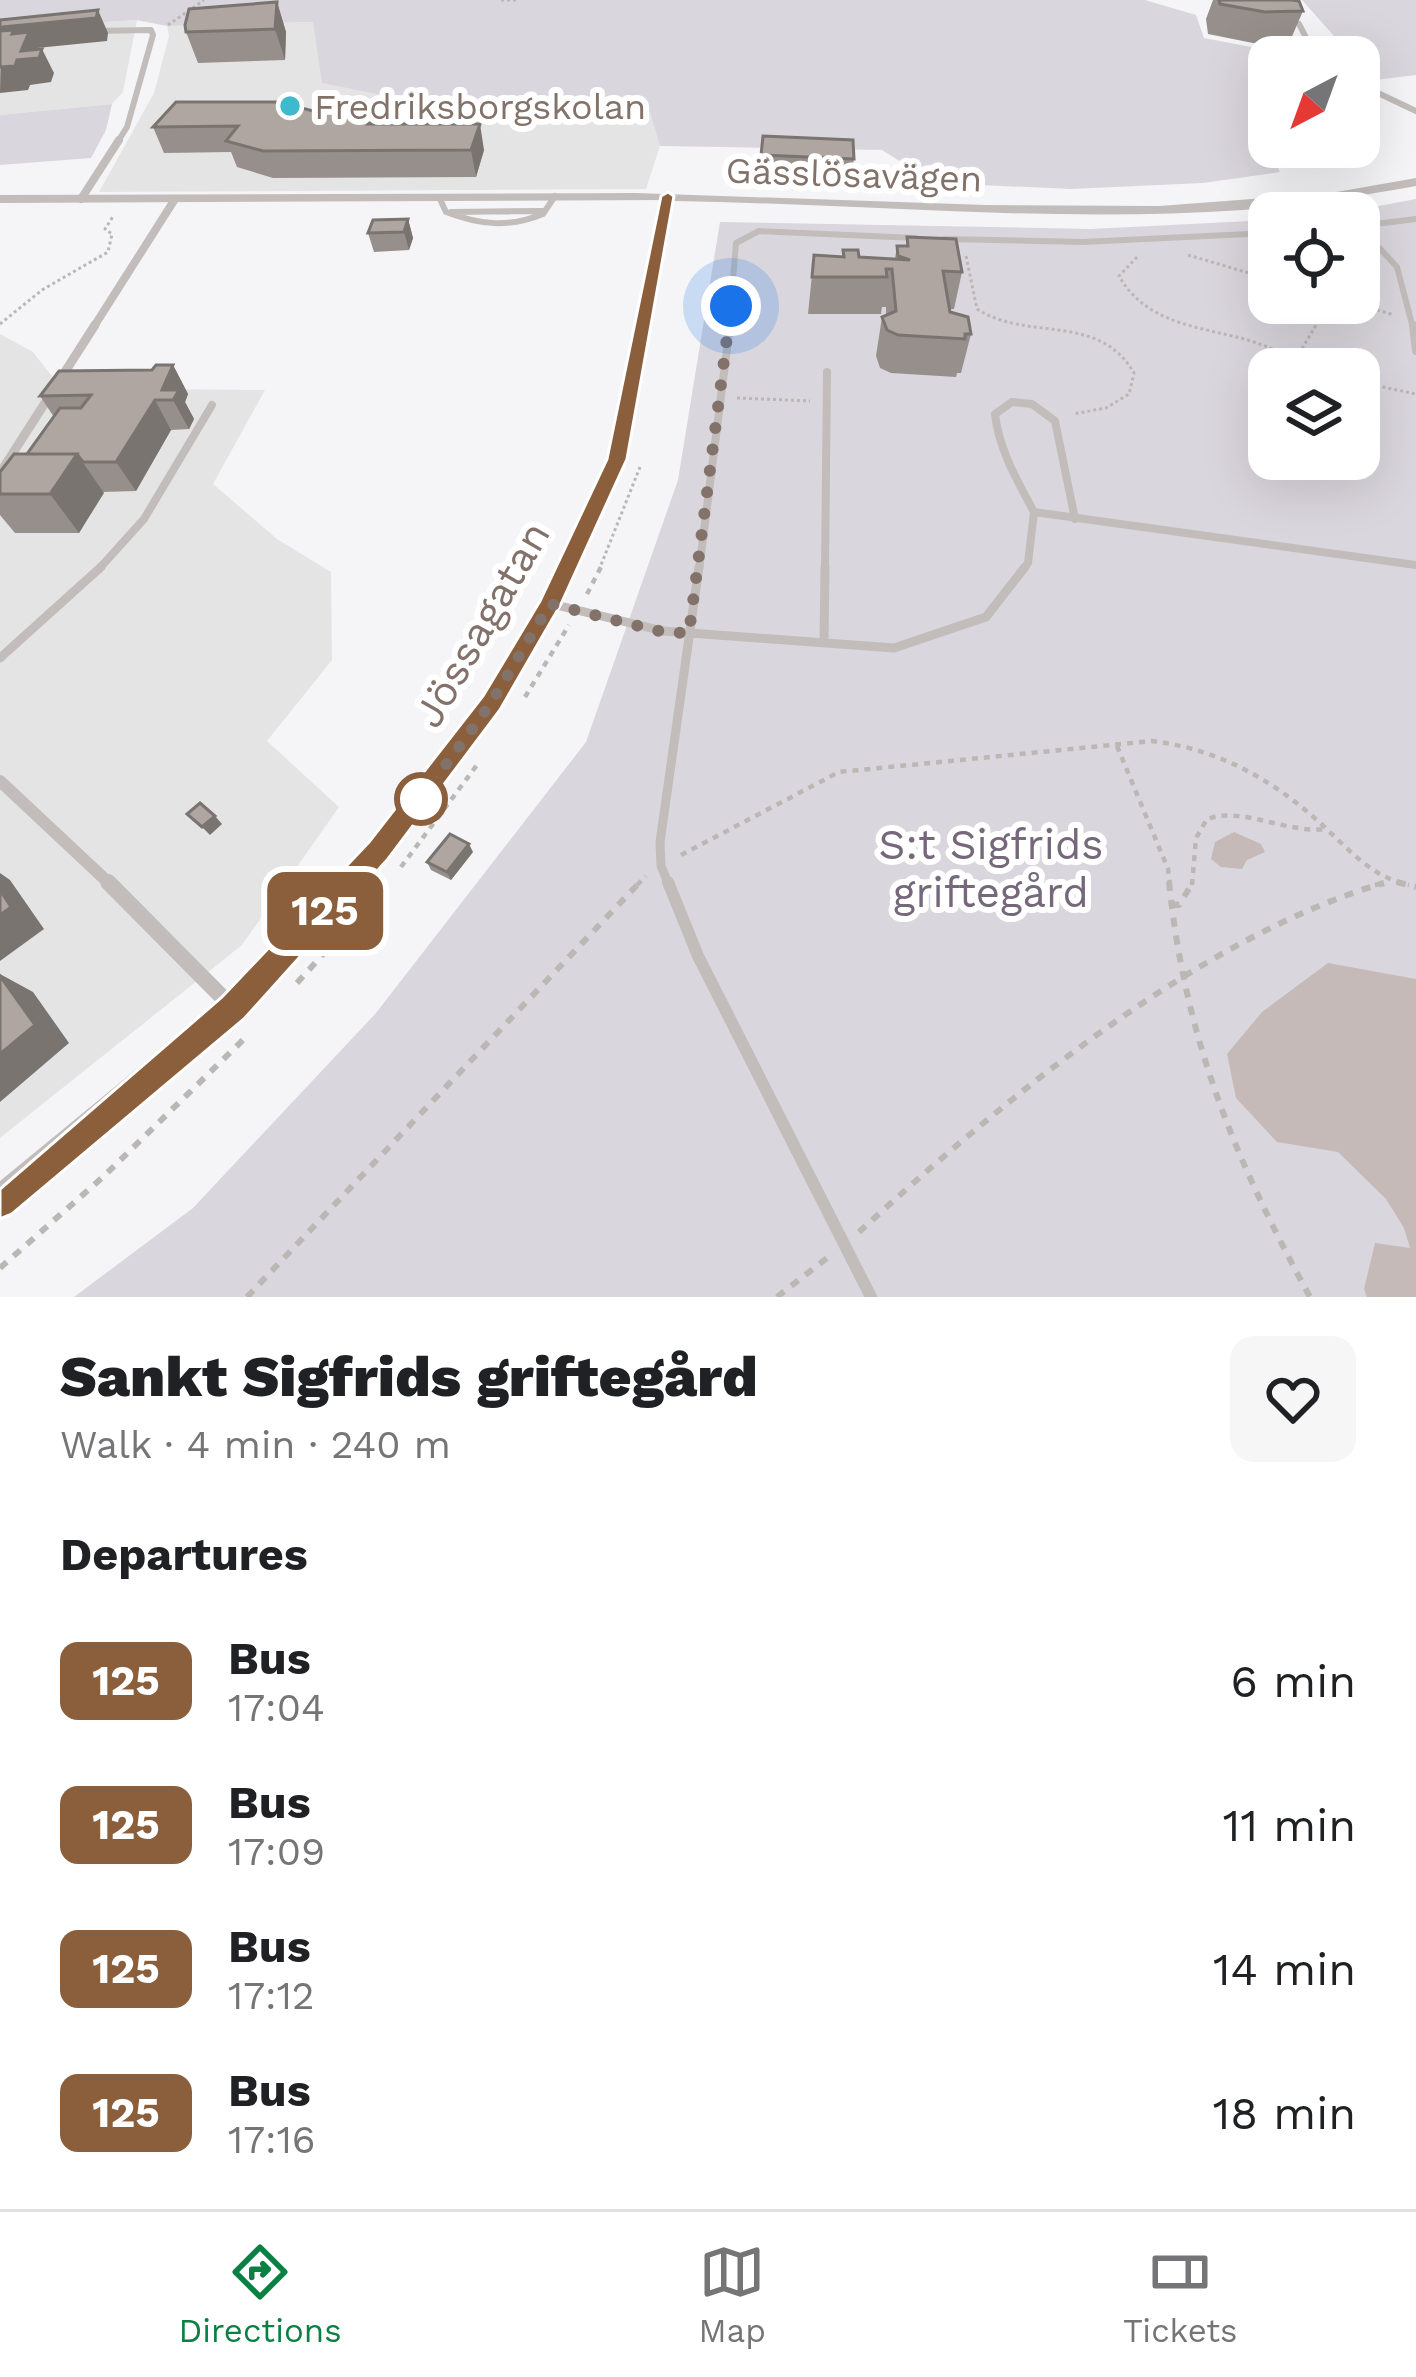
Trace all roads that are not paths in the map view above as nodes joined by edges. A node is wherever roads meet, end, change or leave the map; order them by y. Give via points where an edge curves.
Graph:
1 (1299, 24) edge
2 (80, 32) edge
3 (1305, 36) edge
4 (1380, 94) edge
5 (1416, 111) edge
6 (1416, 182) edge
7 (1350, 192) edge
8 (555, 196) junction
9 (668, 196) junction
10 (440, 197) junction
11 (0, 199) edge
12 (81, 199) junction
13 (175, 200) junction
14 (1248, 201) edge
15 (546, 211) junction
16 (446, 212) junction
17 (1416, 219) edge
18 (1248, 234) edge
19 (1416, 351) edge
20 (827, 372) dead end
21 (212, 405) dead end
22 (0, 472) edge
23 (1034, 512) junction
24 (1075, 519) junction
25 (1416, 565) edge
26 (550, 604) junction
27 (689, 633) junction
28 (824, 643) junction
29 (0, 658) edge
30 (0, 781) edge
31 (233, 1008) junction
32 (0, 1201) edge
33 (871, 1297) edge

1 - 3 street
2 - 12 street via 151,30 127,128
4 - 5 street
6 - 7 street, Gässlösavägen
8 - 9 street, Gässlösavägen
8 - 10 street, Gässlösavägen
8 - 15 lane
9 - 14 street, Gässlösavägen via 1074,211
9 - 26 street, Jössagatan via 617,459
10 - 13 street, Gässlösavägen
10 - 16 lane
11 - 12 street, Gässlösavägen
12 - 13 street, Gässlösavägen
13 - 22 street
15 - 16 lane
15 - 16 lane via 504,226
17 - 19 lane via 1359,226 1398,262
18 - 27 lane via 1083,242 742,236
20 - 28 lane
21 - 29 lane via 144,519
23 - 24 lane
23 - 24 lane via 1007,462 995,414 1012,402 1050,415
23 - 28 lane via 1028,563 986,617 894,648
24 - 25 lane
26 - 27 lane
26 - 31 street, Jössagatan via 444,770
27 - 28 lane
27 - 33 lane via 661,866 698,956
30 - 31 street
31 - 32 street, Jössagatan

